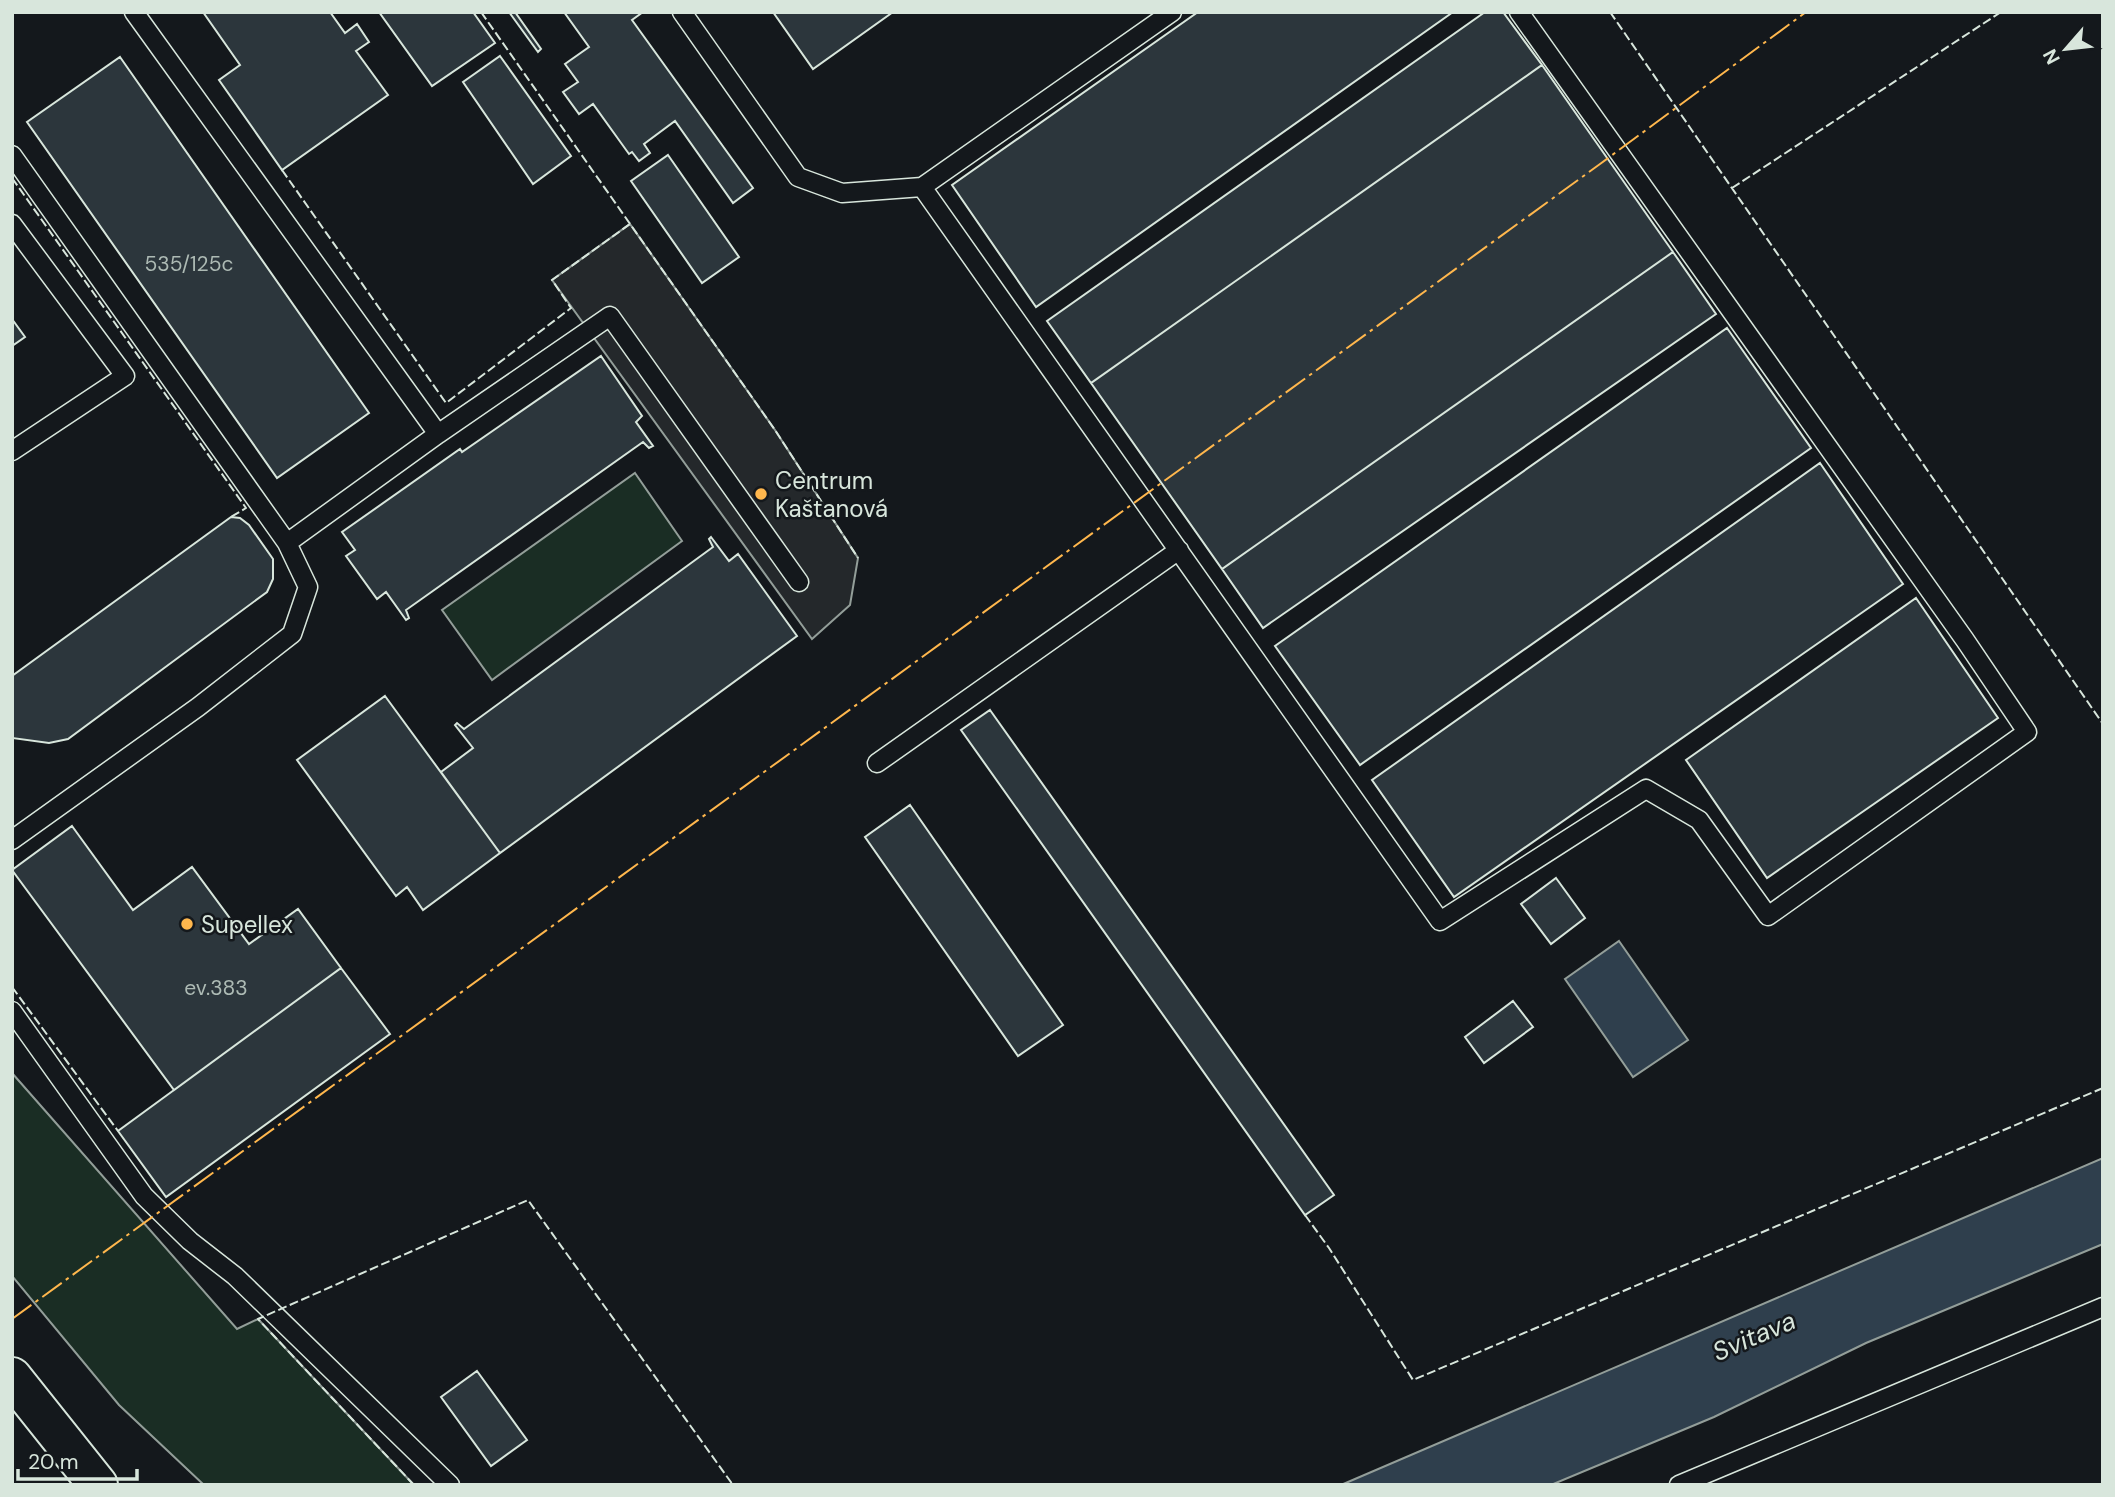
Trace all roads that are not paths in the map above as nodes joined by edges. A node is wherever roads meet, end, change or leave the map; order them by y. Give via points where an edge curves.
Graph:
1 (134, 12) edge
2 (682, 12) edge
3 (1172, 12) edge
4 (1519, 12) edge
5 (12, 155) edge
6 (922, 187) junction
7 (12, 224) edge
8 (438, 434) junction
9 (12, 452) edge
10 (287, 542) junction
11 (1179, 550) junction
12 (799, 582) dead end
13 (877, 763) dead end
14 (12, 841) edge
15 (12, 1011) edge
16 (2103, 1307) edge
17 (12, 1377) edge
18 (98, 1485) edge
19 (450, 1485) edge
20 (1679, 1485) edge

1 - 8 lane
2 - 6 lane via 798,177 842,193
3 - 6 lane
4 - 11 lane via 2027,732 1768,916 1699,820 1646,789 1440,921
5 - 10 lane
6 - 11 lane
7 - 9 lane via 125,376
8 - 10 lane
8 - 12 lane via 610,316
10 - 14 lane via 308,587 292,634
11 - 13 lane
15 - 19 lane via 144,1196 235,1276
16 - 20 lane
17 - 18 highway

